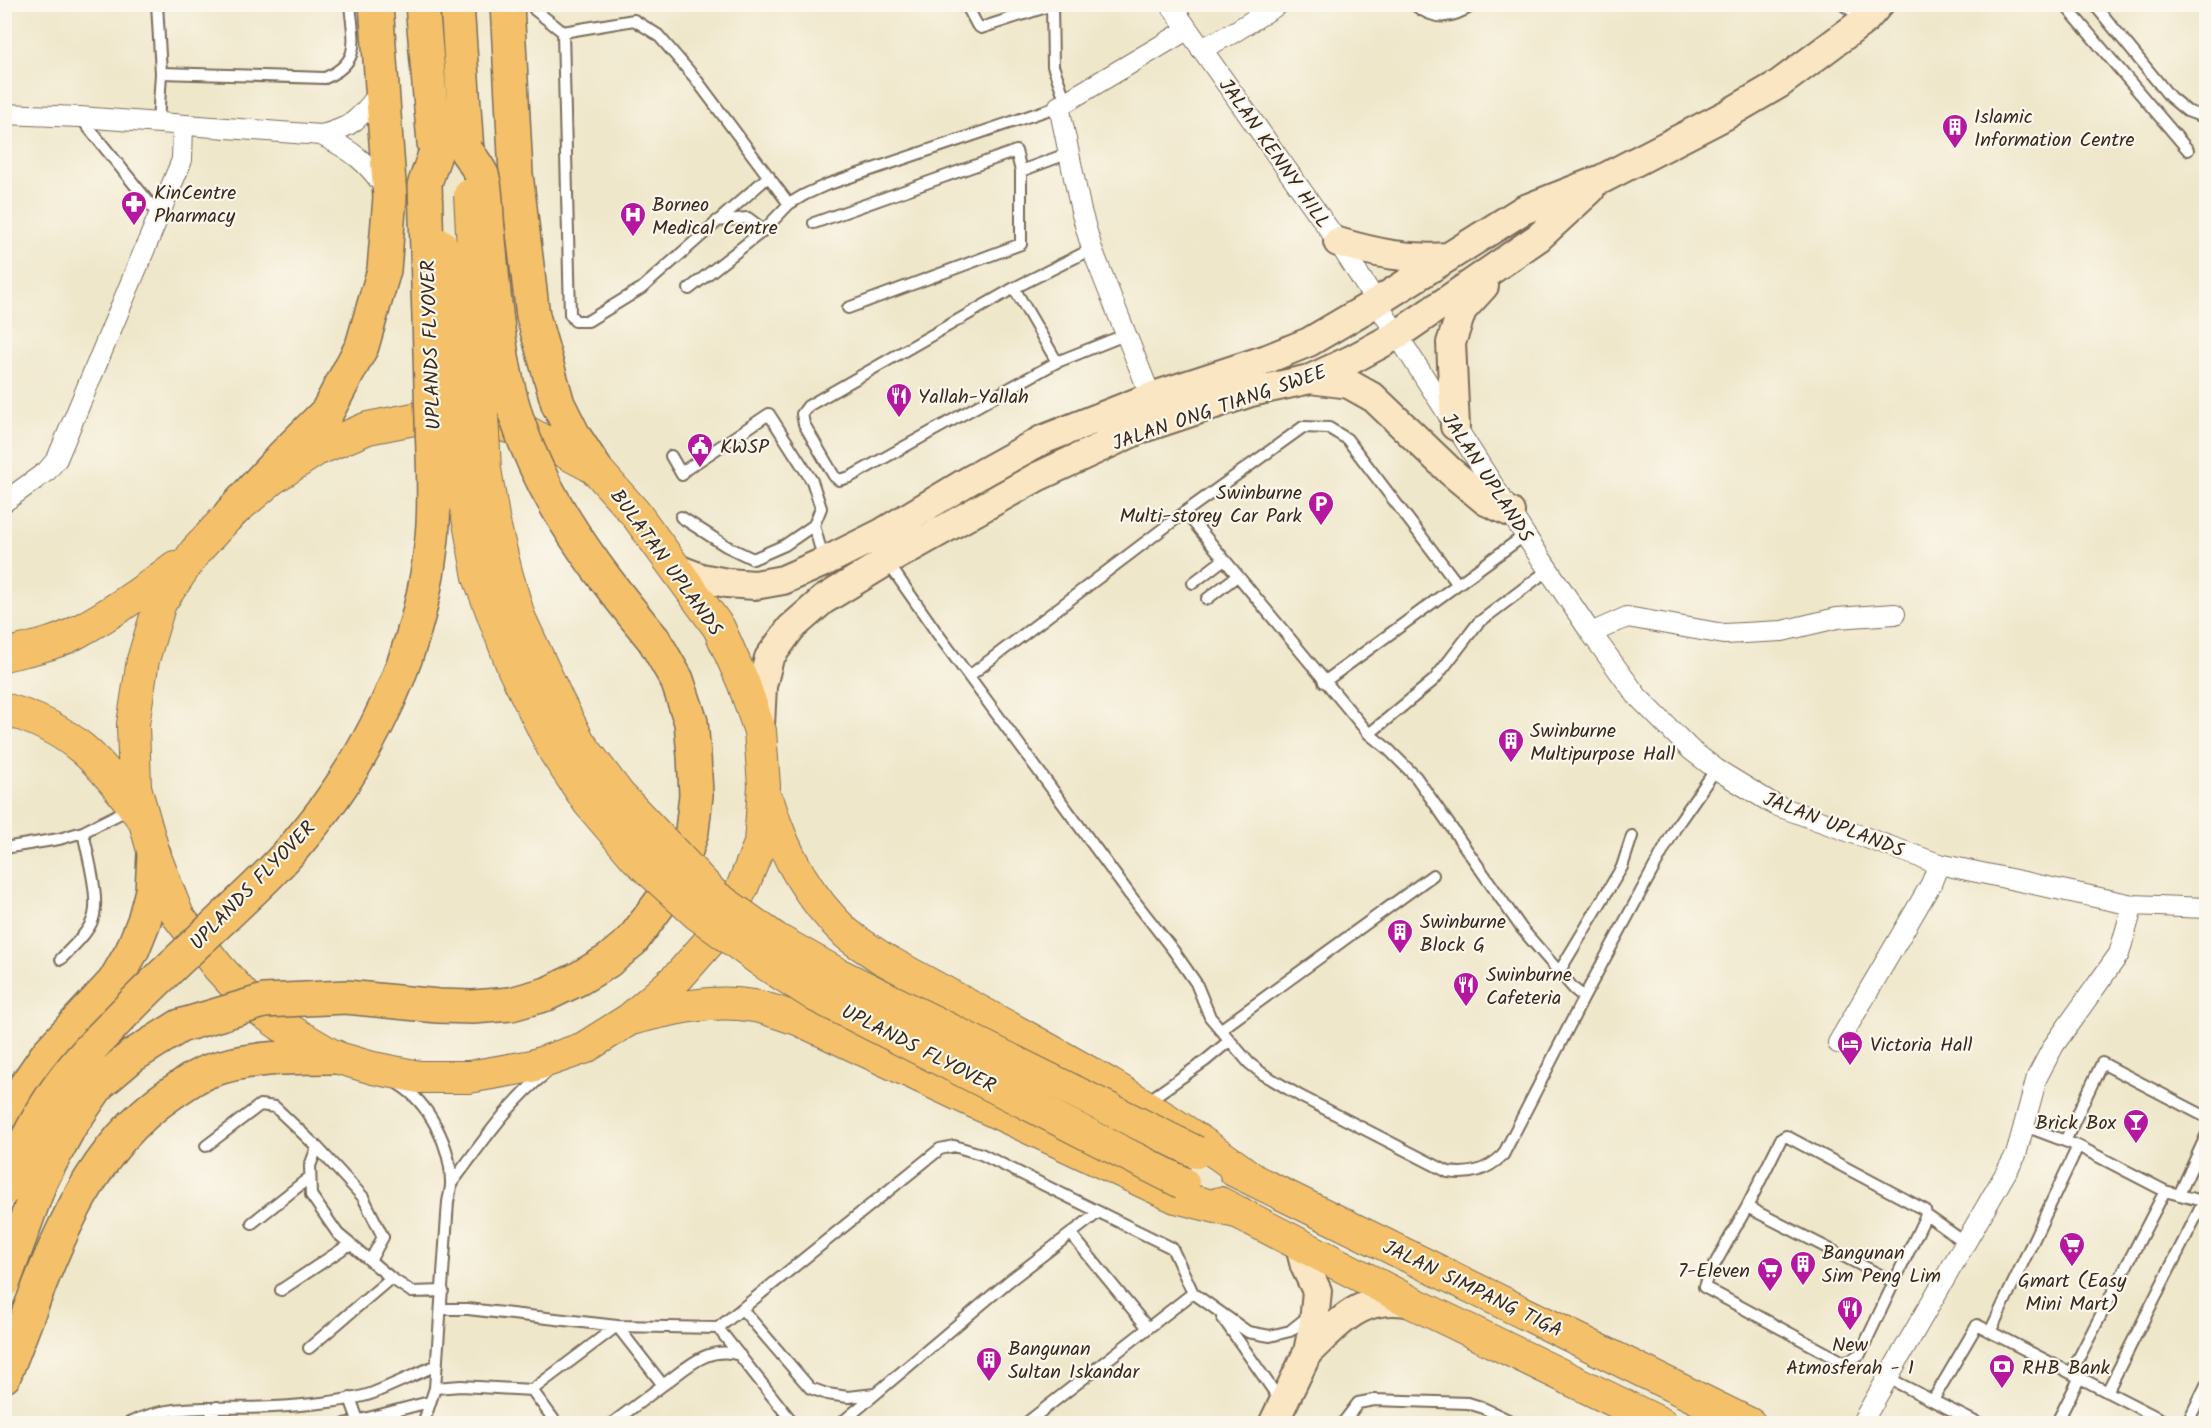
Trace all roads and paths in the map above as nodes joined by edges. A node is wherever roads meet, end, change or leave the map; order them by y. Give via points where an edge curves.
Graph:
1 (156, 4) edge
2 (350, 4) edge
3 (376, 4) edge
4 (422, 4) edge
5 (458, 4) edge
6 (507, 4) edge
7 (532, 4) edge
8 (966, 4) edge
9 (1170, 4) edge
10 (1279, 4) edge
11 (1413, 4) edge
12 (1475, 4) edge
13 (2064, 4) edge
14 (2094, 4) edge
15 (1052, 5) edge
16 (1862, 10) edge
17 (1187, 30) junction
18 (563, 32) junction
19 (1201, 49) junction
20 (161, 73) junction
21 (383, 89) junction
22 (1062, 104) junction
23 (4, 114) edge
24 (80, 117) junction
25 (2206, 118) edge
26 (158, 123) junction
27 (183, 124) junction
28 (321, 135) junction
29 (2188, 150) dead end
30 (467, 152) junction
31 (1069, 153) junction
32 (435, 154) junction
33 (1021, 171) junction
34 (769, 176) junction
35 (1602, 179) junction
36 (390, 197) junction
37 (789, 204) junction
38 (159, 215) junction
39 (717, 221) junction
40 (814, 223) dead end
41 (764, 230) junction
42 (1539, 237) junction
43 (1338, 242) junction
44 (1092, 249) junction
45 (1449, 257) junction
46 (1014, 288) junction
47 (688, 289) dead end
48 (1377, 302) junction
49 (848, 308) dead end
50 (1127, 334) junction
51 (1397, 335) junction
52 (1057, 362) junction
53 (1310, 379) junction
54 (1151, 398) junction
55 (1455, 426) junction
56 (671, 456) dead end
57 (595, 468) junction
58 (830, 468) junction
59 (812, 481) junction
60 (4, 502) edge
61 (1185, 512) junction
62 (230, 514) junction
63 (681, 517) dead end
64 (1517, 523) junction
65 (813, 525) junction
66 (195, 552) junction
67 (1222, 560) junction
68 (887, 561) junction
69 (824, 562) junction
70 (675, 568) junction
71 (1548, 570) junction
72 (1237, 576) junction
73 (1193, 583) dead end
74 (1457, 583) junction
75 (1207, 599) dead end
76 (1895, 614) dead end
77 (1591, 633) junction
78 (4, 655) edge
79 (969, 676) junction
80 (1324, 682) junction
81 (4, 709) edge
82 (760, 731) junction
83 (1370, 734) junction
84 (1716, 770) junction
85 (764, 786) junction
86 (138, 813) junction
87 (82, 832) junction
88 (1632, 836) dead end
89 (4, 848) edge
90 (154, 854) junction
91 (1939, 864) junction
92 (1433, 875) dead end
93 (2133, 905) junction
94 (2206, 908) edge
95 (61, 959) dead end
96 (1559, 972) junction
97 (1584, 997) junction
98 (630, 1019) junction
99 (1220, 1030) junction
100 (1229, 1041) junction
101 (1838, 1043) dead end
102 (584, 1048) junction
103 (335, 1057) junction
104 (373, 1068) junction
105 (1144, 1104) junction
106 (2206, 1117) edge
107 (4, 1123) edge
108 (2025, 1126) junction
109 (2206, 1136) edge
110 (2066, 1141) junction
111 (206, 1146) dead end
112 (2078, 1146) junction
113 (317, 1147) junction
114 (1196, 1152) joint
115 (310, 1177) junction
116 (1254, 1180) junction
117 (1183, 1183) joint
118 (451, 1184) junction
119 (4, 1189) edge
120 (2165, 1191) junction
121 (2179, 1195) junction
122 (2205, 1202) edge
123 (1746, 1207) junction
124 (1099, 1212) junction
125 (1240, 1213) junction
126 (1926, 1215) junction
127 (252, 1223) dead end
128 (1071, 1234) junction
129 (1299, 1243) junction
130 (1966, 1243) junction
131 (350, 1244) junction
132 (371, 1259) junction
133 (391, 1278) junction
134 (4, 1281) edge
135 (1894, 1282) junction
136 (281, 1290) dead end
137 (443, 1291) junction
138 (1193, 1293) junction
139 (1413, 1303) junction
140 (1316, 1308) junction
141 (442, 1309) junction
142 (742, 1309) junction
143 (1218, 1312) junction
144 (617, 1326) junction
145 (1147, 1327) junction
146 (718, 1328) junction
147 (1990, 1332) junction
148 (309, 1348) dead end
149 (1308, 1352) junction
150 (740, 1355) junction
151 (437, 1365) junction
152 (2075, 1375) junction
153 (4, 1376) edge
154 (1887, 1377) junction
155 (663, 1385) junction
156 (2206, 1386) edge
157 (435, 1388) junction
158 (532, 1390) junction
159 (2107, 1392) junction
160 (877, 1394) junction
161 (350, 1398) junction
162 (1933, 1400) junction
163 (2203, 1401) edge
164 (429, 1402) junction
165 (217, 1407) junction
166 (1277, 1414) edge
167 (358, 1420) junction
168 (787, 1421) edge
169 (127, 1424) edge
170 (206, 1424) edge
171 (345, 1424) edge
172 (423, 1424) edge
173 (557, 1424) edge
174 (611, 1424) edge
175 (840, 1424) edge
176 (1025, 1424) edge
177 (1342, 1424) edge
178 (1517, 1424) edge
179 (1662, 1424) edge
180 (1750, 1424) edge
181 (1861, 1424) edge
182 (1979, 1424) edge
183 (2056, 1424) edge
184 (2170, 1424) edge
185 (2187, 1424) edge

1 - 20 lane
2 - 20 lane via 351,60 339,72 325,78
3 - 21 highway
4 - 32 highway
5 - 30 highway
6 - 57 highway via 516,174 533,316 558,404
7 - 18 lane via 534,10
8 - 15 lane via 981,28
9 - 17 street, JALAN KENNY HILL
10 - 19 street
11 - 12 lane via 1434,17 1451,17
13 - 29 lane
14 - 25 lane via 2170,96 2187,111
15 - 22 lane via 1053,66
16 - 35 main road, JALAN ONG TIANG SWEE via 1779,84
17 - 19 street, JALAN KENNY HILL
17 - 22 street
18 - 34 lane via 634,20 645,25 695,78
18 - 39 lane via 570,314 575,321 588,321 642,288
19 - 43 street, JALAN KENNY HILL
20 - 26 lane
21 - 28 street via 362,117
21 - 36 highway
22 - 31 street
22 - 37 lane via 826,185
23 - 24 street
24 - 26 street
24 - 38 lane
26 - 27 street
27 - 28 street
27 - 38 street via 182,160
28 - 36 street via 366,164
30 - 114 main road, UPLANDS FLYOVER, bridge via 485,469 494,523 519,617 579,742 618,795 715,896 776,939 846,978
30 - 134 highway, bridge via 482,176 507,383 532,459 592,564 654,640 677,680 691,722 696,795 692,831 676,880 632,941 608,961 547,994 511,1004 473,1007 346,998 264,1001 180,1026 132,1056 99,1084 70,1126 41,1180
31 - 33 lane
31 - 44 street
32 - 117 main road, UPLANDS FLYOVER, bridge via 459,468 479,577 514,670 555,752 589,803 644,866 696,913 764,963 816,996
32 - 119 highway, UPLANDS FLYOVER, bridge via 425,183 434,477 432,546 420,611 401,671 372,737 337,793 269,873 128,1008 67,1077 46,1105
33 - 40 lane via 1016,151
33 - 49 lane via 1021,244
34 - 37 lane
34 - 39 lane
35 - 42 main road, JALAN ONG TIANG SWEE
35 - 45 main road, JALAN ONG TIANG SWEE via 1523,210
36 - 62 highway via 384,270 362,346 327,412
37 - 41 lane
38 - 60 street via 57,459 47,471
39 - 41 lane via 748,218
41 - 47 lane
42 - 51 main road, JALAN ONG TIANG SWEE
42 - 55 main road via 1462,310 1451,343
43 - 45 main road via 1396,257
43 - 48 street, JALAN KENNY HILL
44 - 46 lane
44 - 50 street
45 - 48 main road, JALAN ONG TIANG SWEE
46 - 52 lane
46 - 58 lane via 808,406 802,414 804,424
48 - 51 street, JALAN KENNY HILL
48 - 54 main road, JALAN ONG TIANG SWEE via 1309,342
50 - 52 lane
50 - 54 street
51 - 53 main road, JALAN ONG TIANG SWEE
51 - 55 street, JALAN UPLANDS
52 - 58 lane via 850,477 840,480
53 - 64 main road via 1349,384 1374,398 1450,471
53 - 68 main road, JALAN ONG TIANG SWEE via 1251,392 1140,429 1037,477
54 - 69 main road, JALAN ONG TIANG SWEE via 1042,440 882,533
55 - 64 street, JALAN UPLANDS
56 - 59 lane via 682,475 769,414
57 - 62 main road, BULATAN UPLANDS via 527,432 476,418 419,418 368,428 316,450 273,478
57 - 70 main road, BULATAN UPLANDS via 635,513
58 - 59 lane
59 - 65 lane via 822,508
61 - 67 lane
61 - 74 lane via 1303,427 1329,428 1347,439
61 - 79 lane
62 - 66 main road, BULATAN UPLANDS
63 - 65 lane via 753,558 785,545
64 - 71 street, JALAN UPLANDS
64 - 74 lane
65 - 69 lane
66 - 78 main road via 148,588 78,632
66 - 86 main road, BULATAN UPLANDS via 160,603 143,660 133,724
67 - 72 lane
67 - 73 lane
68 - 79 lane
68 - 82 main road, JALAN ONG TIANG SWEE via 824,600 786,635 769,658 762,686
69 - 70 main road, JALAN ONG TIANG SWEE via 783,580 755,585 701,578
70 - 82 main road, BULATAN UPLANDS via 719,628
71 - 77 street, JALAN UPLANDS
71 - 83 lane via 1478,623 1434,680
72 - 75 lane
72 - 80 lane
74 - 80 lane
76 - 77 street via 1837,618 1782,631 1724,634 1627,617
77 - 84 street, JALAN UPLANDS via 1638,696
79 - 99 lane via 1173,950 1196,983
80 - 83 lane
81 - 86 main road via 56,729 82,747
82 - 85 main road, BULATAN UPLANDS
83 - 96 lane via 1416,777 1522,929
84 - 91 street, JALAN UPLANDS via 1775,805
84 - 97 lane via 1677,825
85 - 98 main road, BULATAN UPLANDS via 760,844 723,926 679,976
85 - 105 main road via 778,836 796,871 847,934 880,957
86 - 87 lane
86 - 90 main road, BULATAN UPLANDS
87 - 89 lane
87 - 95 lane via 94,915
88 - 96 lane via 1622,867
90 - 103 main road, BULATAN UPLANDS via 178,916 218,967 251,1003
90 - 107 highway via 152,891 132,951 114,982 48,1053
91 - 93 street, JALAN UPLANDS
91 - 101 street
92 - 99 lane
93 - 94 street, JALAN UPLANDS
93 - 108 street via 2119,954 2054,1045 2037,1077
96 - 97 lane
97 - 100 lane via 1503,1155 1484,1169 1466,1174 1448,1172 1300,1096 1263,1074
98 - 102 main road, BULATAN UPLANDS
98 - 125 main road via 678,1007 718,1003 755,1006 798,1019 1176,1197
99 - 100 lane
100 - 105 lane
102 - 104 main road, BULATAN UPLANDS via 532,1066 469,1077 419,1077
102 - 118 lane via 525,1090
103 - 104 main road, BULATAN UPLANDS
103 - 153 highway via 291,1057 208,1071 152,1106 123,1134 92,1174 68,1218
104 - 118 lane via 407,1089 429,1115 448,1158
105 - 116 main road via 1206,1143
106 - 110 lane via 2102,1063
108 - 110 lane
108 - 130 street via 2016,1155
109 - 121 lane
110 - 112 lane
111 - 113 lane via 260,1105 274,1107
112 - 120 lane
112 - 147 lane
113 - 115 lane
113 - 132 lane via 363,1197 383,1237
114 - 116 main road, JALAN SIMPANG TIGA
115 - 127 lane
115 - 131 lane via 311,1195 338,1234
116 - 180 main road, JALAN SIMPANG TIGA
117 - 125 main road, JALAN SIMPANG TIGA
118 - 137 lane
120 - 121 lane
120 - 152 lane
121 - 122 lane
122 - 159 lane
123 - 126 lane via 1786,1136 1925,1210
123 - 135 lane
123 - 135 lane via 1704,1287 1843,1362 1860,1354
124 - 128 lane
124 - 138 lane via 1172,1248
124 - 142 lane via 974,1151 947,1147
125 - 129 main road, JALAN SIMPANG TIGA
126 - 130 lane
126 - 135 lane
128 - 145 lane
128 - 160 lane via 1009,1281
129 - 139 main road, JALAN SIMPANG TIGA
129 - 140 main road via 1317,1291
130 - 154 street
131 - 132 lane
131 - 136 lane
132 - 133 lane
133 - 137 lane via 415,1293
133 - 148 lane
137 - 141 lane
138 - 143 lane
138 - 145 lane
139 - 149 main road via 1392,1299 1371,1303 1344,1317
139 - 179 main road, JALAN SIMPANG TIGA
140 - 143 lane via 1290,1331 1270,1336 1248,1332
140 - 149 main road
141 - 144 lane
141 - 151 lane
142 - 146 lane
142 - 160 lane via 810,1388 848,1397
143 - 166 lane
144 - 146 lane
144 - 155 lane
144 - 158 lane
145 - 176 lane
146 - 150 lane
147 - 152 lane
147 - 162 lane via 1977,1325
149 - 166 main road
150 - 155 lane via 727,1351 704,1356
150 - 168 lane
151 - 157 lane
151 - 161 lane via 372,1394
152 - 159 lane
152 - 183 lane
154 - 162 lane
154 - 181 street
155 - 174 lane
156 - 163 lane
157 - 158 lane
157 - 164 lane
158 - 173 lane
159 - 184 lane
160 - 175 lane
161 - 165 lane via 273,1407
161 - 167 lane
162 - 182 lane
163 - 185 lane
164 - 167 lane
164 - 172 lane
165 - 169 lane via 140,1417
165 - 170 lane
167 - 171 lane
177 - 178 lane via 1358,1403 1374,1400 1468,1403

